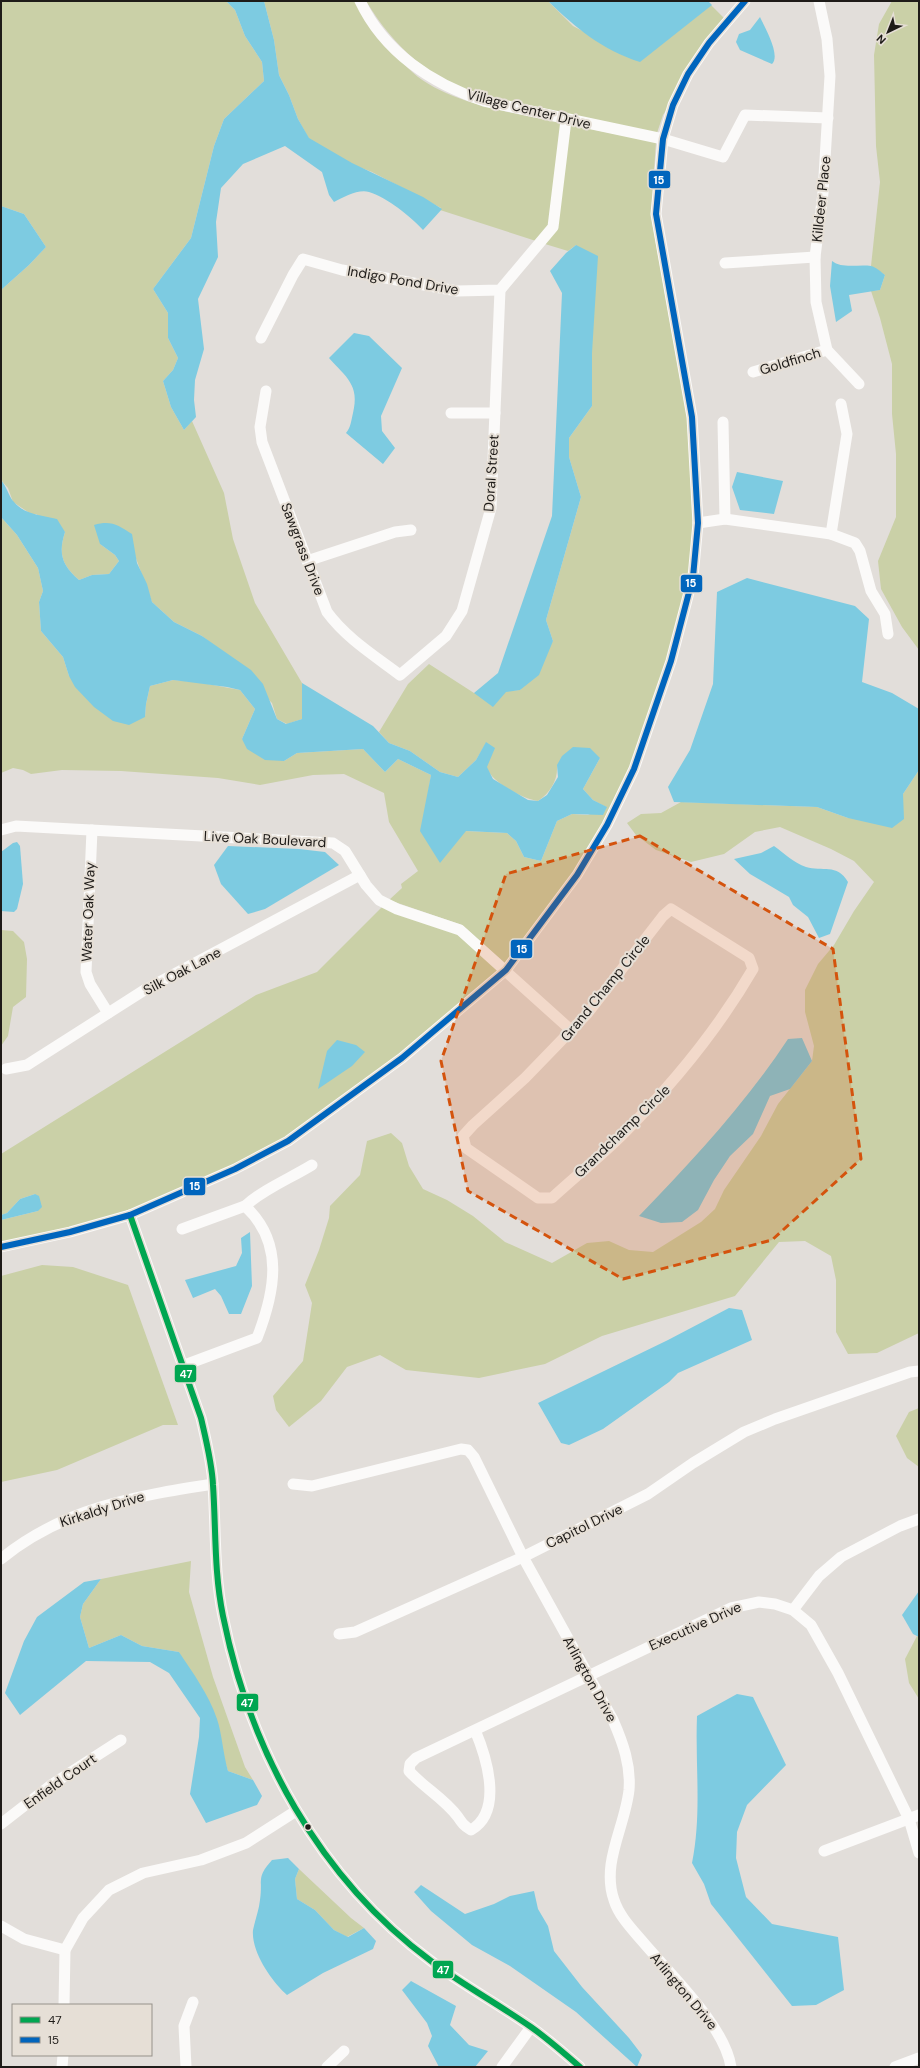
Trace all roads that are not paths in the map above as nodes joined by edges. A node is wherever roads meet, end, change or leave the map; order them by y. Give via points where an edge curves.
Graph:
1 (360, 1) edge
2 (745, 1) edge
3 (819, 1) edge
4 (828, 118) junction
5 (566, 120) junction
6 (663, 139) junction
7 (815, 257) junction
8 (725, 263) dead end
9 (500, 290) junction
10 (261, 338) dead end
11 (827, 350) junction
12 (753, 372) dead end
13 (859, 384) dead end
14 (266, 391) dead end
15 (841, 404) dead end
16 (451, 413) dead end
17 (495, 413) junction
18 (723, 422) dead end
19 (725, 519) junction
20 (698, 523) junction
21 (411, 530) dead end
22 (831, 534) junction
23 (307, 562) junction
24 (888, 634) dead end
25 (400, 675) joint
26 (1, 830) edge
27 (92, 830) junction
28 (360, 875) junction
29 (753, 969) joint
30 (506, 970) junction
31 (108, 1013) junction
32 (572, 1031) junction
33 (6, 1069) dead end
34 (463, 1136) joint
35 (312, 1166) dead end
36 (245, 1206) junction
37 (130, 1215) junction
38 (182, 1229) dead end
39 (1, 1247) edge
40 (182, 1366) junction
41 (919, 1371) edge
42 (213, 1484) junction
43 (293, 1484) dead end
44 (919, 1519) edge
45 (522, 1557) junction
46 (1, 1559) edge
47 (793, 1610) junction
48 (339, 1634) dead end
49 (588, 1675) junction
50 (475, 1730) junction
51 (121, 1740) dead end
52 (296, 1811) junction
53 (914, 1817) edge
54 (1, 1824) edge
55 (824, 1851) dead end
56 (919, 1853) edge
57 (1, 1926) edge
58 (65, 1950) junction
59 (193, 2002) dead end
60 (64, 2004) edge
61 (531, 2027) junction
62 (344, 2051) dead end
63 (63, 2056) edge
64 (919, 2058) edge
65 (62, 2067) edge
66 (186, 2067) edge
67 (327, 2067) edge
68 (502, 2067) edge
69 (580, 2067) edge
70 (731, 2067) edge
71 (895, 2067) edge

1 - 5 street, Village Center Drive via 379,31 395,49 437,82 484,101
2 - 6 street via 709,43 688,74 673,105
3 - 4 street, Killdeer Place via 827,39 830,76
4 - 6 street, Village Center Drive via 745,115 723,157
4 - 7 street, Killdeer Place via 823,193
5 - 6 street, Village Center Drive
5 - 9 street via 553,227
6 - 20 street via 656,214 692,417
7 - 8 street
7 - 11 street, Killdeer Place via 816,302
9 - 10 street, Indigo Pond Drive via 457,291 342,270 303,259
9 - 17 street, Doral Street
11 - 12 street, Goldfinch
11 - 13 street
14 - 23 street, Sawgrass Drive via 260,427 262,442
15 - 22 street via 847,434
16 - 17 street
17 - 25 street, Doral Street via 491,508 462,611 446,636
18 - 19 street
19 - 20 street
19 - 22 street
20 - 30 street via 693,577 671,661 634,769 607,826 577,874
21 - 23 street via 395,532
22 - 24 street via 855,543 860,551 866,578 885,614
23 - 25 street, Sawgrass Drive via 327,612 336,624
26 - 27 street, Live Oak Boulevard via 16,826
27 - 28 street, Live Oak Boulevard via 325,841 333,843 345,852
27 - 31 street, Water Oak Way via 86,972 90,984
28 - 30 street, Live Oak Boulevard via 379,900 397,909 460,930
28 - 31 street, Silk Oak Lane via 146,989
29 - 32 street, Grand Champ Circle via 749,958 671,909
29 - 34 street, Grandchamp Circle via 732,1006 668,1087 623,1134 552,1198 538,1198 532,1194 466,1148
30 - 32 street, Live Oak Boulevard
30 - 37 street via 402,1058 288,1141 235,1169
31 - 33 street, Silk Oak Lane via 27,1065
32 - 34 street, Grand Champ Circle
35 - 36 street via 257,1194
36 - 38 street
36 - 40 street via 255,1216 271,1245 274,1269 265,1316 257,1338
37 - 39 street via 70,1232
37 - 40 street
40 - 42 street via 201,1418 208,1445
41 - 45 street, Capitol Drive via 774,1419 744,1432 648,1494
42 - 46 street, Kirkaldy Drive via 148,1494 74,1515 22,1541
42 - 52 street via 217,1581 230,1652 259,1739
43 - 45 street, Arlington Drive via 312,1486 461,1449 468,1450 474,1457
44 - 47 street via 900,1526 841,1557 819,1576
45 - 48 street, Capitol Drive via 355,1632
45 - 49 street, Arlington Drive
47 - 49 street, Executive Drive via 759,1602 731,1608
47 - 53 street, Executive Drive via 811,1625
49 - 50 street, Executive Drive
49 - 70 street, Arlington Drive via 613,1720 628,1764 629,1791 612,1854 609,1882 614,1901 626,1923 714,2025 730,2055
50 - 50 street, Executive Drive via 490,1775 487,1807 476,1827 471,1830 464,1826 440,1797 409,1771 410,1764 416,1758
51 - 54 street, Enfield Court via 51,1785
52 - 58 street via 246,1843 201,1860 143,1874 109,1890 83,1918
52 - 61 street via 347,1882 398,1934 449,1974
53 - 55 street
53 - 56 street, Executive Drive
57 - 58 street via 24,1939
58 - 60 street
59 - 66 street via 184,2026
61 - 68 street
61 - 69 street
62 - 67 street
63 - 65 street
64 - 71 street

